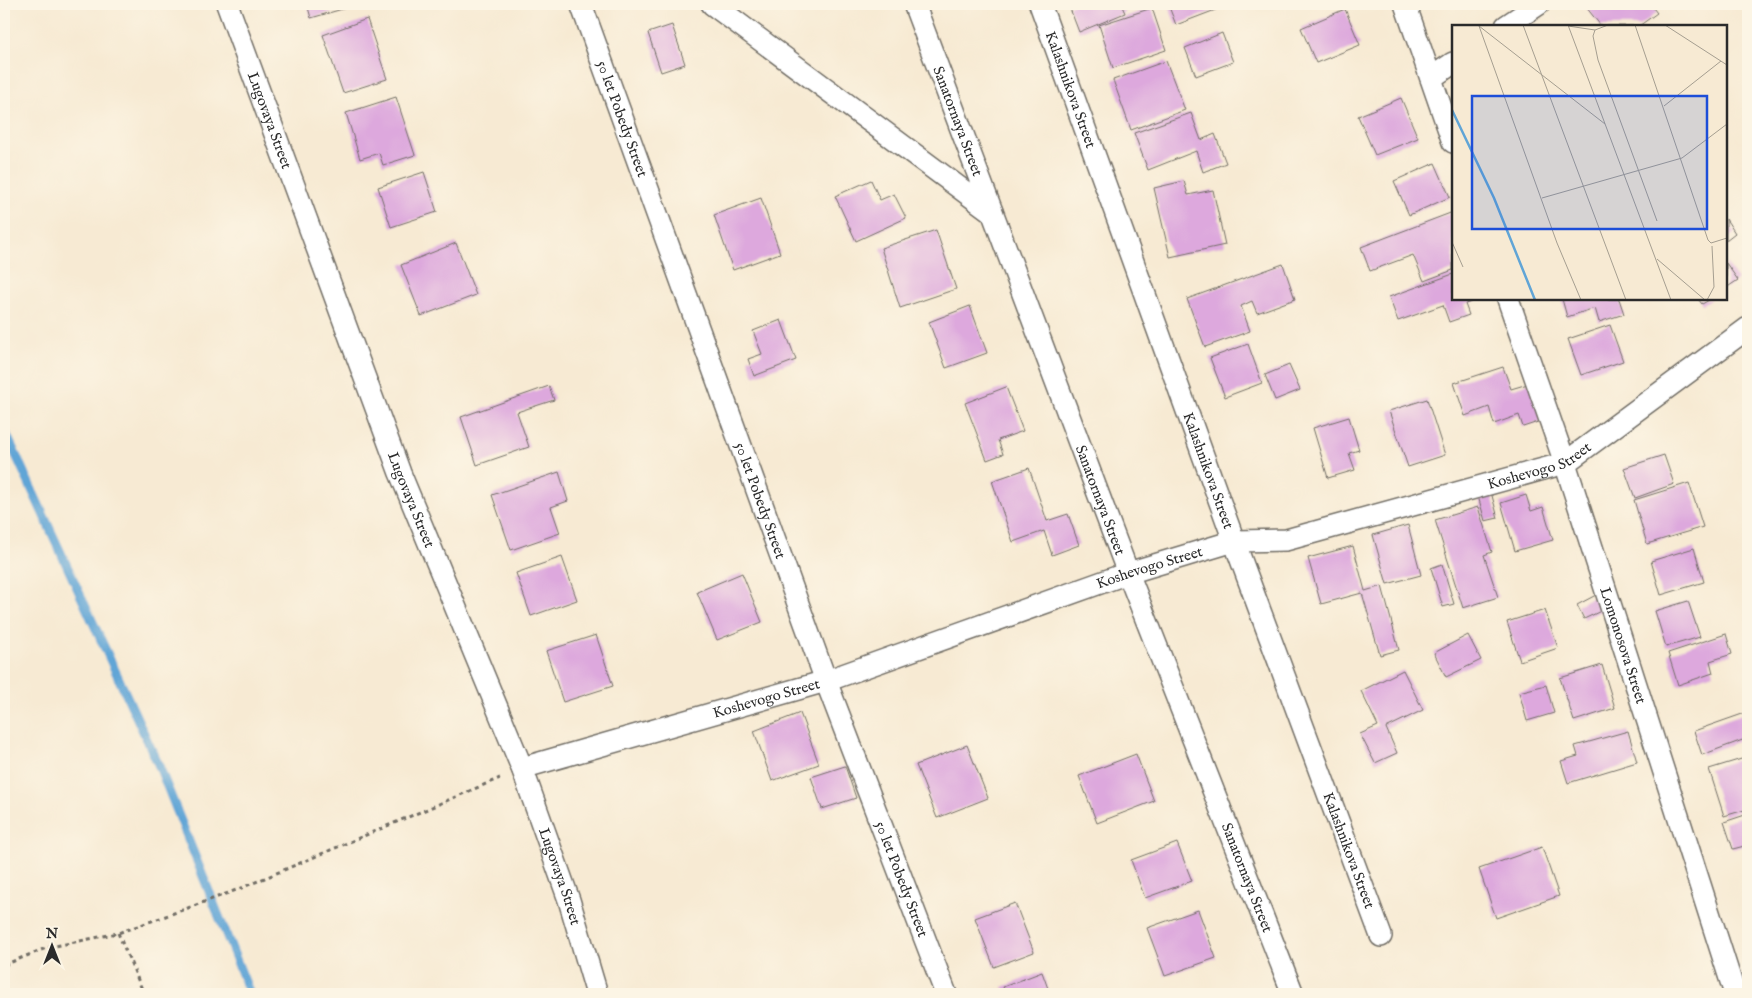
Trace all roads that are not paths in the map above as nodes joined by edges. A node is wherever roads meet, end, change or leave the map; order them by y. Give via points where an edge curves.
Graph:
1 (227, 4) edge
2 (581, 4) edge
3 (712, 4) edge
4 (914, 4) edge
5 (1040, 4) edge
6 (1405, 4) edge
7 (1539, 4) edge
8 (1508, 25) edge
9 (1452, 64) edge
10 (1431, 78) junction
11 (1452, 139) edge
12 (992, 212) junction
13 (1508, 300) edge
14 (1748, 328) edge
15 (1566, 463) junction
16 (1234, 542) junction
17 (1128, 573) junction
18 (826, 680) junction
19 (522, 768) junction
20 (1381, 936) dead end
21 (597, 994) edge
22 (946, 994) edge
23 (1293, 994) edge
24 (1735, 994) edge

1 - 19 street, Lugovaya Street via 400,473
2 - 18 street, 50 let Pobedy Street
3 - 12 street
4 - 12 street, Sanatornaya Street
5 - 16 street, Kalashnikova Street
6 - 10 street
7 - 8 street
9 - 10 street
10 - 11 street
12 - 17 street, Sanatornaya Street
13 - 15 street, Lomonosova Street
14 - 15 street, Koshevogo Street
15 - 16 street, Koshevogo Street via 1286,540
15 - 24 street, Lomonosova Street
16 - 17 street, Koshevogo Street
16 - 20 street, Kalashnikova Street
17 - 18 street, Koshevogo Street
17 - 23 street, Sanatornaya Street
18 - 19 street, Koshevogo Street
18 - 22 street, 50 let Pobedy Street
19 - 21 street, Lugovaya Street via 569,900

